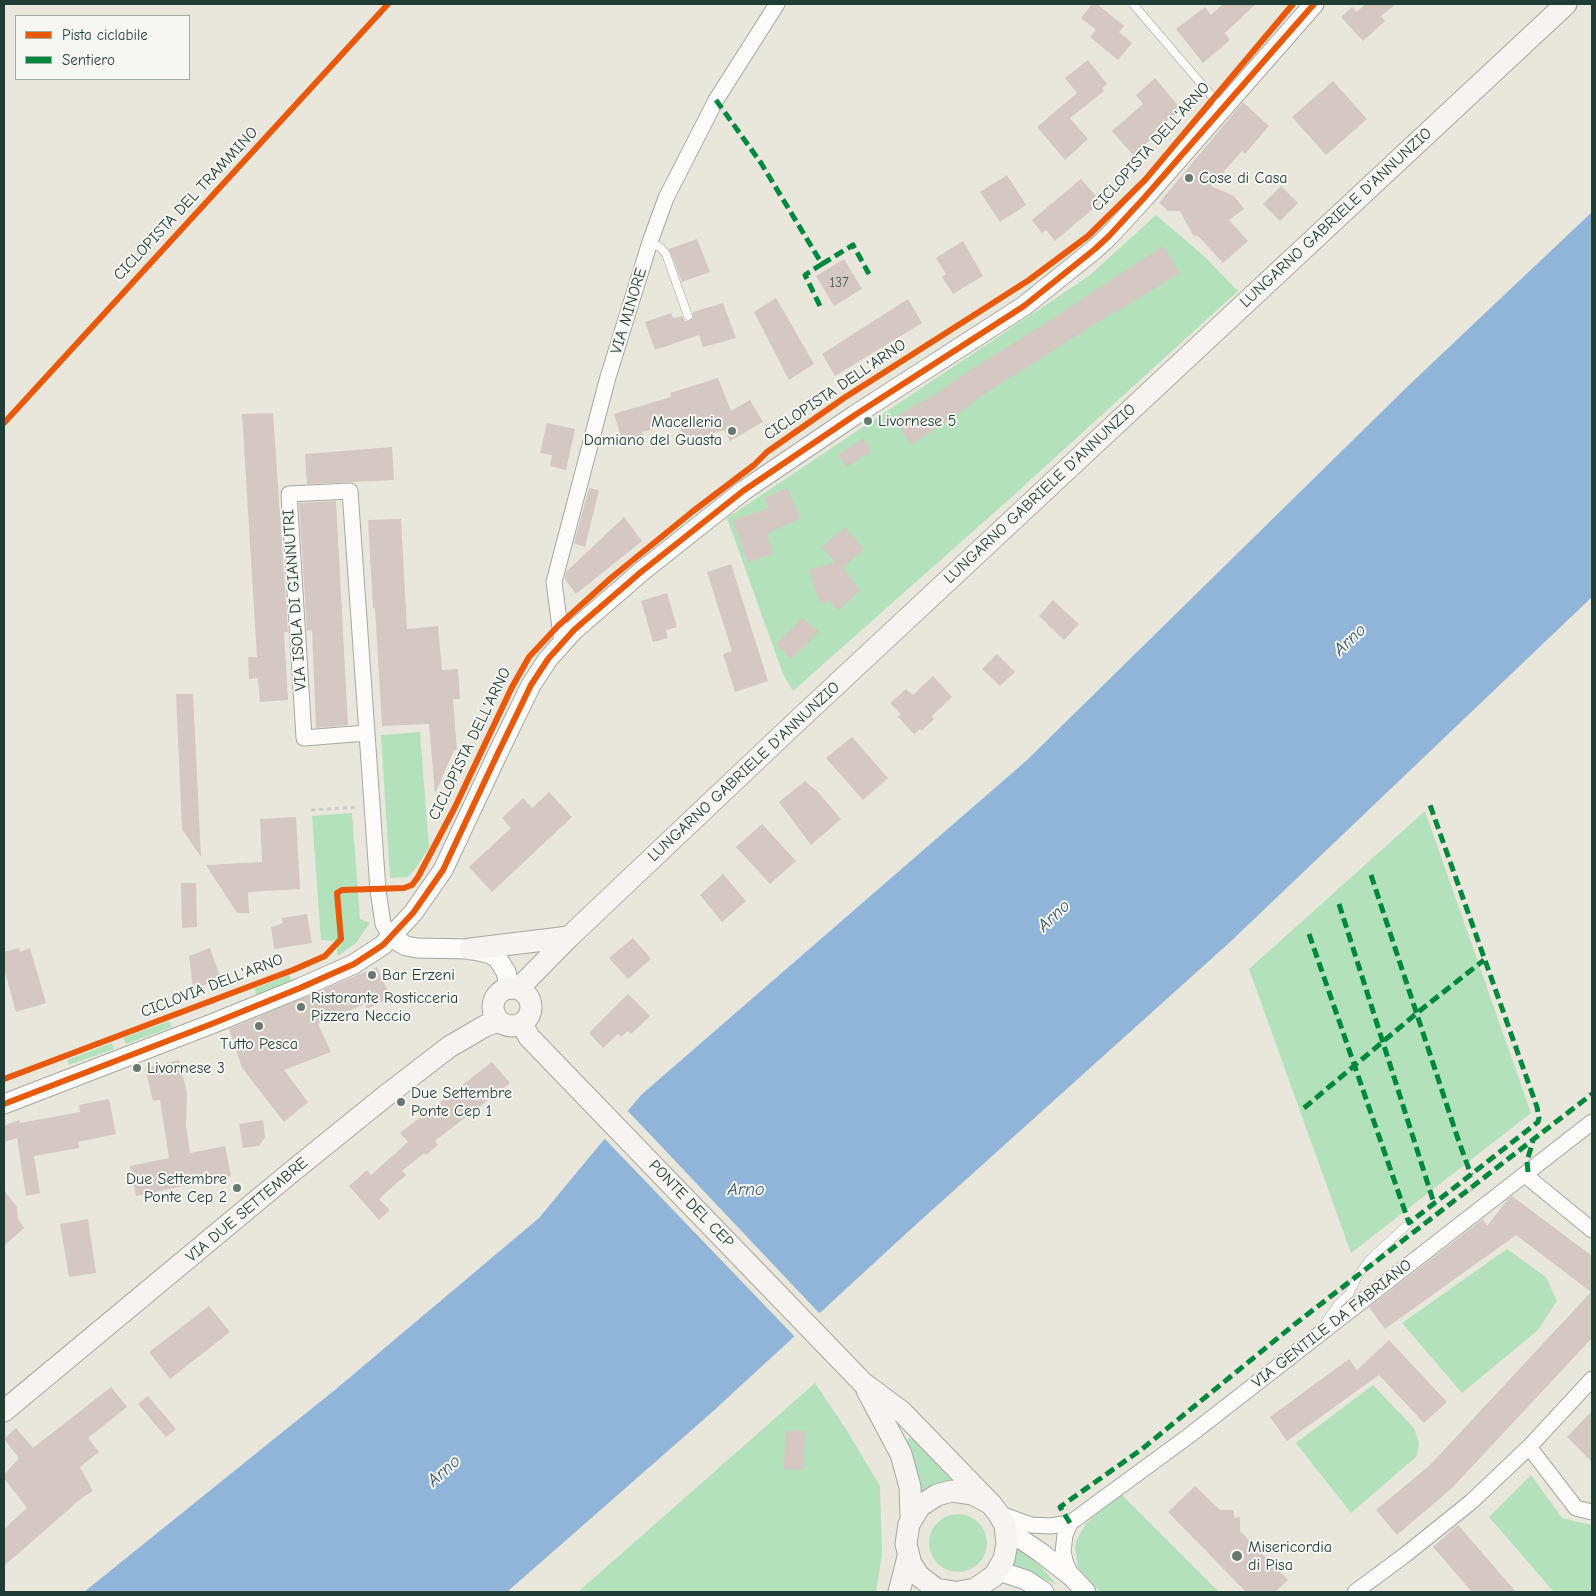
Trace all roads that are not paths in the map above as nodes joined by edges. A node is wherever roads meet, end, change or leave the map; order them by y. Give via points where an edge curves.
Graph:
1 (777, 4) edge
2 (1133, 4) edge
3 (1314, 4) edge
4 (1566, 4) edge
5 (1222, 108) junction
6 (650, 242) junction
7 (688, 316) dead end
8 (562, 643) junction
9 (366, 733) junction
10 (390, 937) junction
11 (569, 937) junction
12 (470, 949) junction
13 (514, 989) junction
14 (499, 1021) junction
15 (522, 1024) junction
16 (4, 1104) edge
17 (1592, 1122) edge
18 (1524, 1175) junction
19 (1409, 1223) dead end
20 (1592, 1230) edge
21 (1314, 1338) junction
22 (1592, 1379) edge
23 (863, 1383) junction
24 (4, 1411) edge
25 (1529, 1447) junction
26 (1592, 1512) edge
27 (998, 1515) junction
28 (911, 1518) junction
29 (1070, 1523) junction
30 (908, 1557) junction
31 (1072, 1577) junction
32 (969, 1589) edge
33 (898, 1592) edge
34 (1044, 1592) edge
35 (1086, 1592) edge
36 (1355, 1592) edge

1 - 6 street, VIA MINORE via 716,100 666,198
2 - 5 lane
3 - 5 street
4 - 11 main road, LUNGARNO GABRIELE D'ANNUNZIO
5 - 8 street via 1120,225 1095,249 1024,306 743,491 588,616
6 - 7 lane via 666,254
6 - 8 street, VIA MINORE via 608,377 554,582
8 - 10 street via 524,698 443,870 413,913
9 - 9 street, VIA ISOLA DI GIANNUTRI via 304,738 288,494 350,491
9 - 10 street, VIA ISOLA DI GIANNUTRI via 380,906 383,924
10 - 12 street via 416,948
10 - 16 street via 354,964 300,988
11 - 12 main road
11 - 13 main road, LUNGARNO GABRIELE D'ANNUNZIO
12 - 13 street via 495,956
13 - 14 main road via 500,993 494,1004
13 - 15 main road via 528,997 531,1009
14 - 15 main road via 510,1026
14 - 24 main road, VIA DUE SETTEMBRE via 449,1047 402,1083
15 - 23 main road, PONTE DEL CEP via 529,1037
17 - 18 street, VIA GENTILE DA FABRIANO
18 - 20 street
18 - 21 street, VIA GENTILE DA FABRIANO
19 - 21 lane via 1369,1260
21 - 29 street, VIA GENTILE DA FABRIANO
22 - 25 street
23 - 27 main road, PONTE DEL CEP via 902,1412
23 - 28 main road, PONTE DEL CEP via 901,1454 910,1487
25 - 26 street via 1576,1508
25 - 36 street via 1471,1502
27 - 28 main road via 973,1494 963,1491 929,1499
27 - 29 street, VIA GENTILE DA FABRIANO via 1031,1525
27 - 31 street
27 - 32 main road via 1007,1544 1006,1552
28 - 30 main road via 906,1537
29 - 31 street via 1063,1552
30 - 32 main road via 919,1576 931,1586
30 - 33 main road
31 - 35 street
32 - 34 street via 1008,1574 1026,1580

